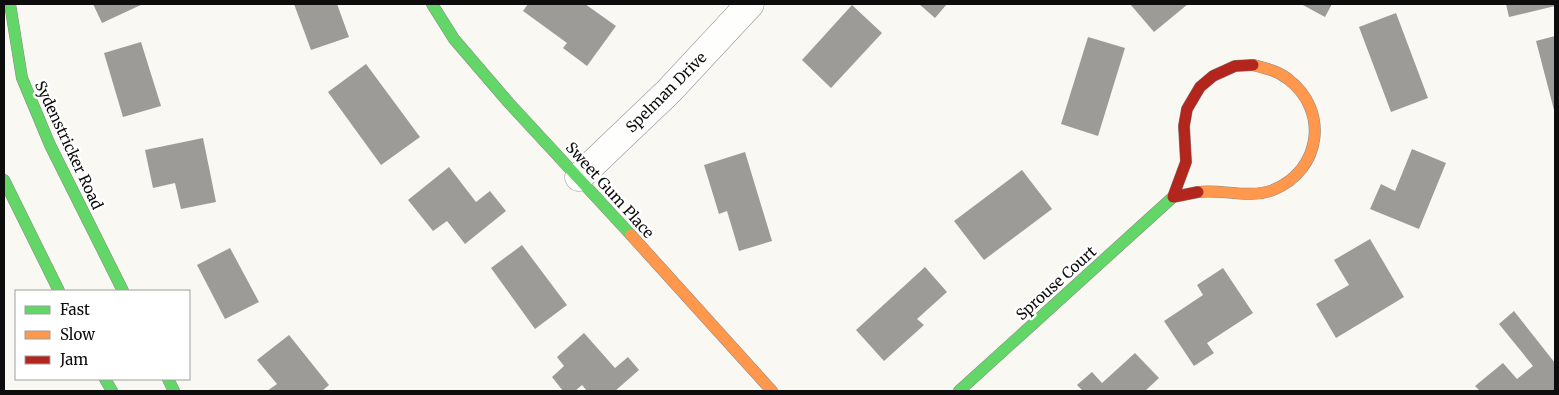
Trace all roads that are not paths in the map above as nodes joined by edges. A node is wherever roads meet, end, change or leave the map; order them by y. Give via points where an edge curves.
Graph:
1 (10, 4) edge
2 (432, 4) edge
3 (750, 4) edge
4 (579, 177) junction
5 (4, 180) edge
6 (1173, 197) junction
7 (59, 290) edge
8 (122, 290) edge
9 (106, 380) edge
10 (112, 391) edge
11 (772, 391) edge
12 (959, 391) edge

1 - 8 street, Sydenstricker Road via 22,78 50,145
2 - 4 street, Sweet Gum Place via 454,39
3 - 4 street, Spelman Drive via 669,91
4 - 11 street, Sweet Gum Place
5 - 7 street
6 - 6 street via 1186,162 1184,126 1187,109 1200,87 1236,66 1253,65 1270,68 1302,91 1315,118 1315,144 1298,174 1277,188 1257,194 1215,191
6 - 12 street, Sprouse Court
9 - 10 street

